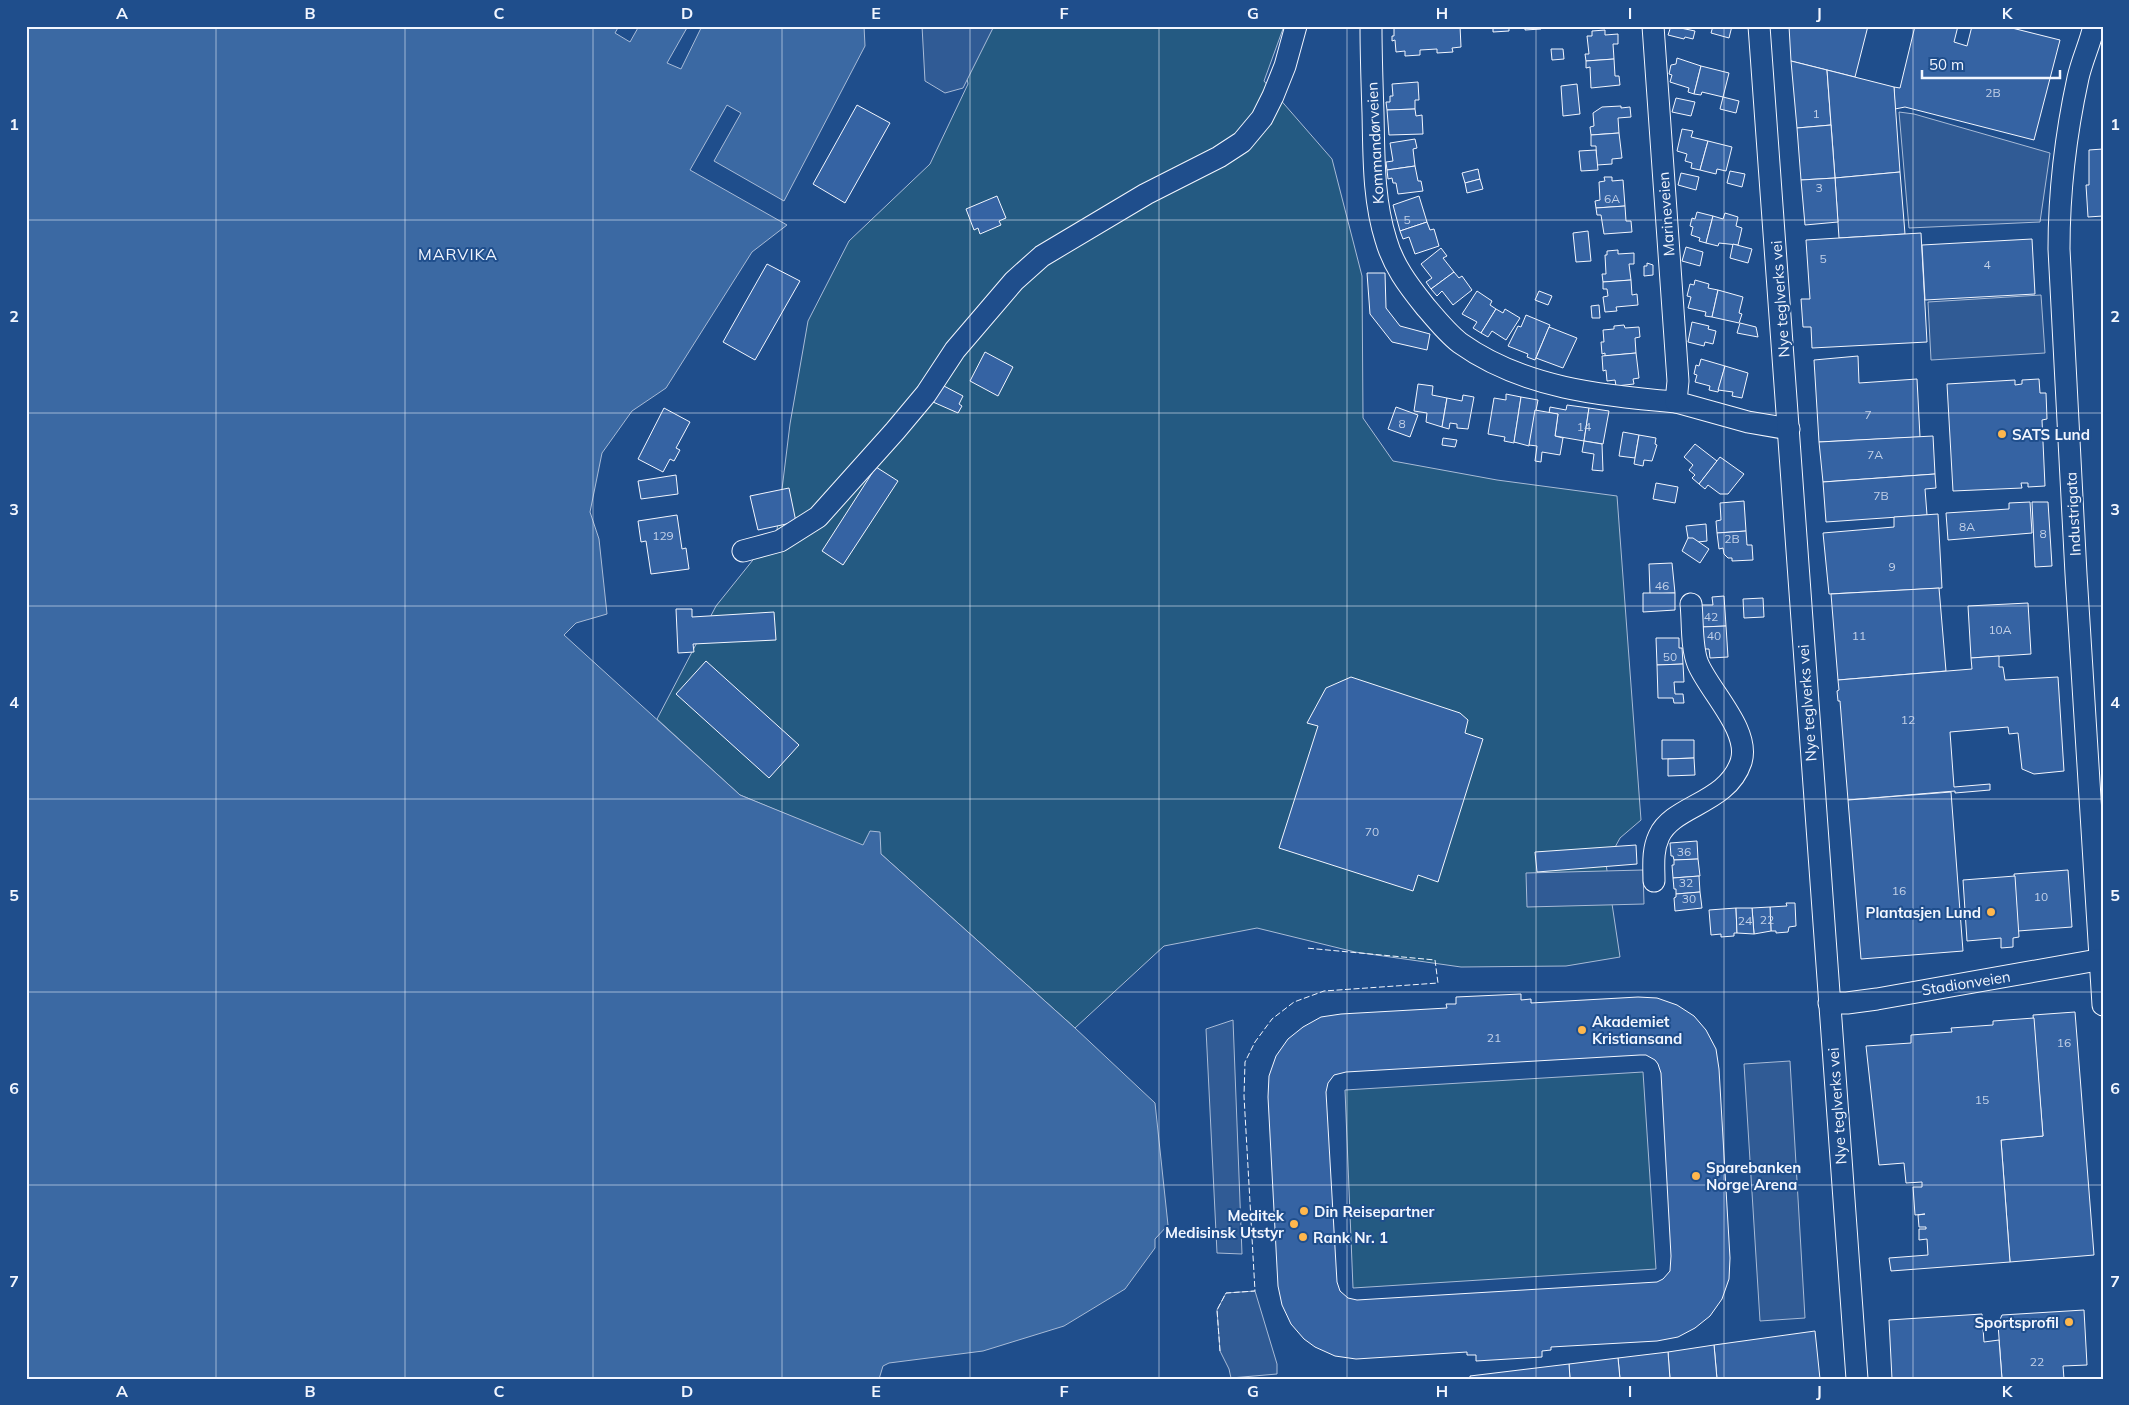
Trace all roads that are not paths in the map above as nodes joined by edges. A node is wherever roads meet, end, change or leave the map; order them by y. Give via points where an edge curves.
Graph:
1 (1296, 26) edge
2 (1371, 26) edge
3 (1653, 26) edge
4 (1759, 26) edge
5 (2094, 26) edge
6 (1676, 402) junction
7 (1789, 429) junction
8 (743, 551) dead end
9 (1691, 604) dead end
10 (1654, 881) dead end
11 (2101, 960) edge
12 (1829, 1003) junction
13 (2103, 1005) edge
14 (1857, 1379) edge

1 - 8 street via 1274,96 1262,118 1242,142 1042,256 1014,281 956,350 926,394 818,517 780,541
2 - 6 street, Kommandørveien via 1374,178 1378,209 1386,241 1399,271 1416,295 1460,342 1518,374 1611,396
3 - 6 street, Marineveien via 1678,381
4 - 7 street, Nye teglverks vei
5 - 11 street, Industrigata via 2079,76 2067,144 2059,211 2059,249
6 - 7 street via 1748,422
7 - 12 street, Nye teglverks vei
9 - 10 street via 1698,664 1736,725 1743,746 1741,762 1730,782 1702,803 1670,820 1659,835 1654,852
11 - 12 street, Stadionveien via 1877,999
11 - 13 street, Industrigata
12 - 14 street, Nye teglverks vei

